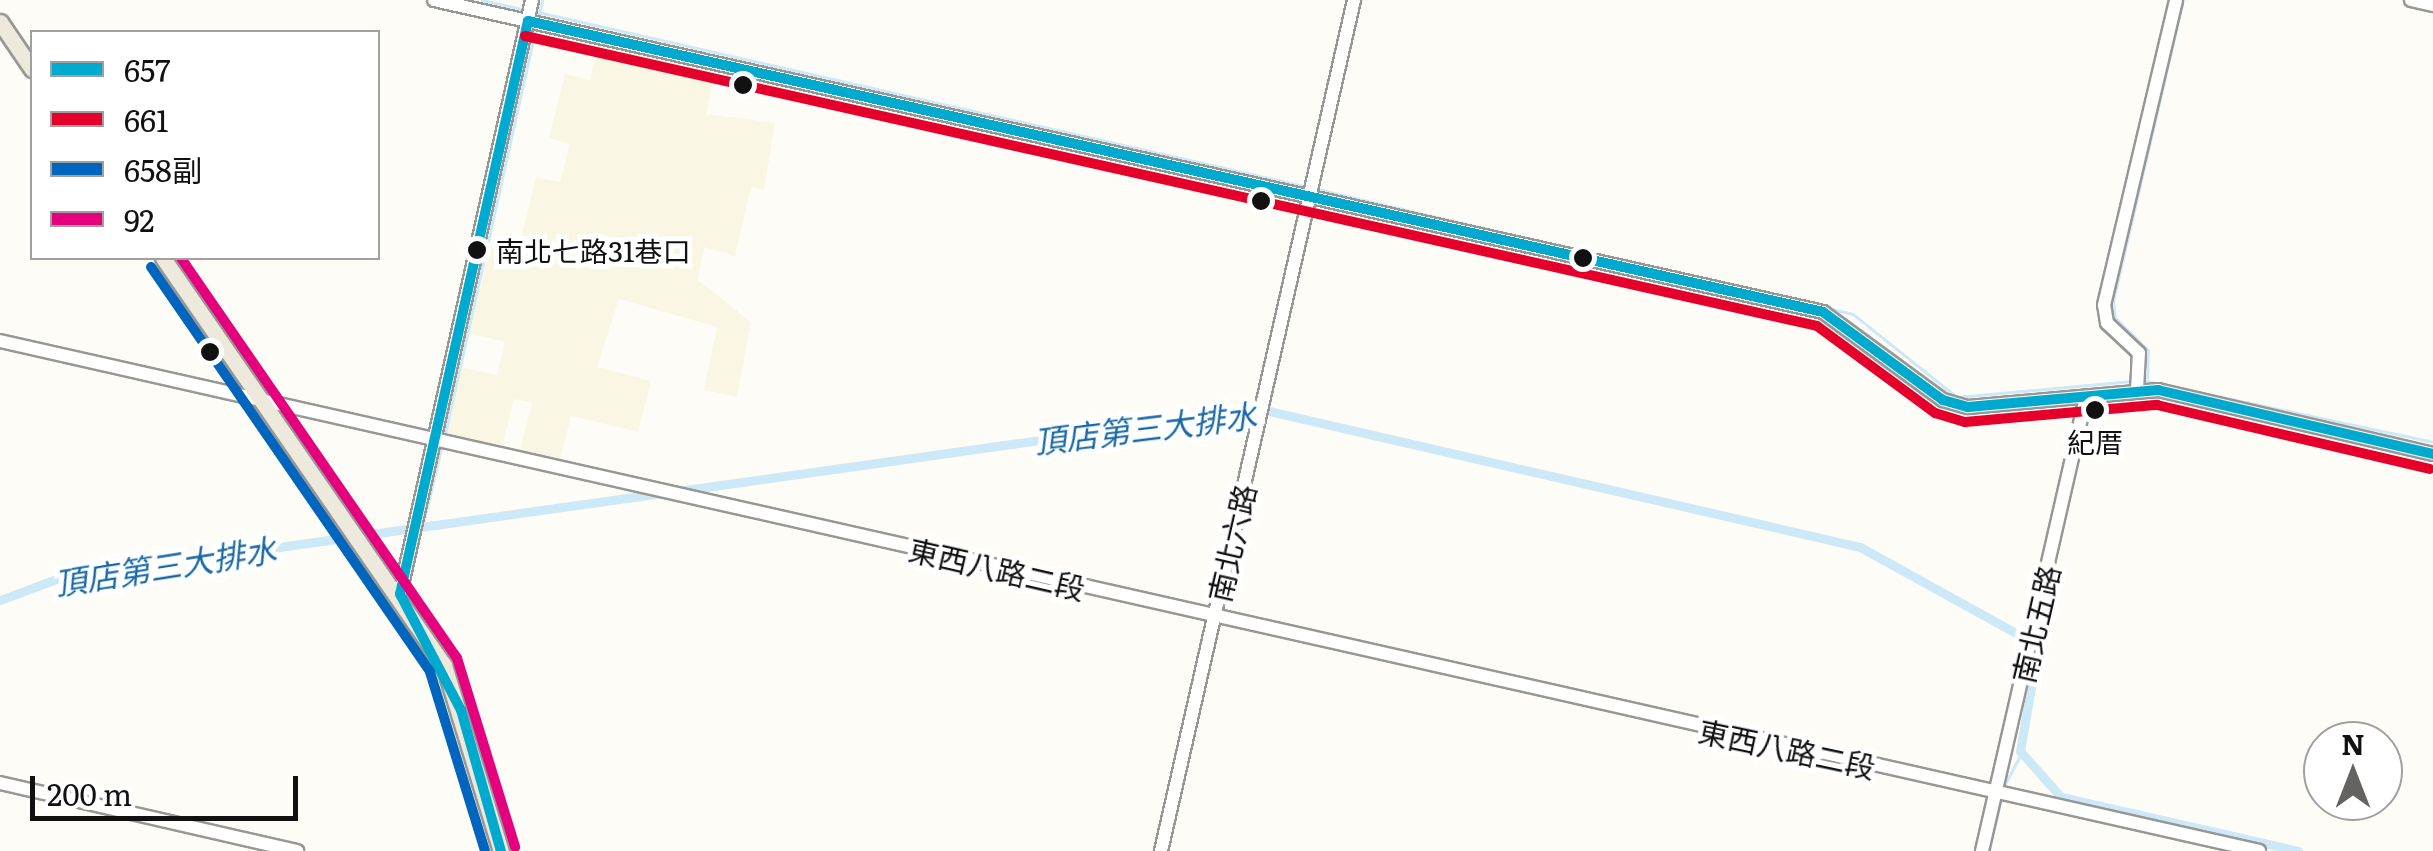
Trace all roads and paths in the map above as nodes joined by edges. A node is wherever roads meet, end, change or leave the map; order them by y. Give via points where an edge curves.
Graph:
1 (434, 0) edge
2 (532, 0) edge
3 (1354, 0) edge
4 (2176, 0) edge
5 (2411, 0) edge
6 (2433, 5) edge
7 (528, 21) junction
8 (0, 22) edge
9 (30, 66) edge
10 (1311, 200) junction
11 (164, 260) edge
12 (0, 340) edge
13 (2137, 390) junction
14 (2086, 397) junction
15 (263, 402) junction
16 (434, 440) junction
17 (2433, 454) edge
18 (400, 594) junction
19 (1214, 618) junction
20 (0, 783) edge
21 (1994, 796) junction
22 (297, 851) edge
23 (501, 851) edge
24 (1161, 851) edge
25 (1982, 851) edge
26 (2259, 851) edge

1 - 7 street
2 - 7 street
3 - 10 street, 南北六路
4 - 13 street via 2104,305 2107,323 2139,352
5 - 6 street
7 - 10 street
7 - 16 street
8 - 9 main road
10 - 14 street via 1824,312 1943,400 1968,407
10 - 19 street, 南北六路
11 - 15 main road
12 - 15 street, 東西八路二段
13 - 14 street
13 - 17 street
14 - 21 street, 南北五路
15 - 16 street, 東西八路二段
15 - 18 main road
16 - 18 street
16 - 19 street, 東西八路二段
18 - 23 main road via 450,680
19 - 21 street, 東西八路二段
19 - 24 street, 南北六路
20 - 22 street
21 - 25 street, 南北五路
21 - 26 street, 東西八路二段

